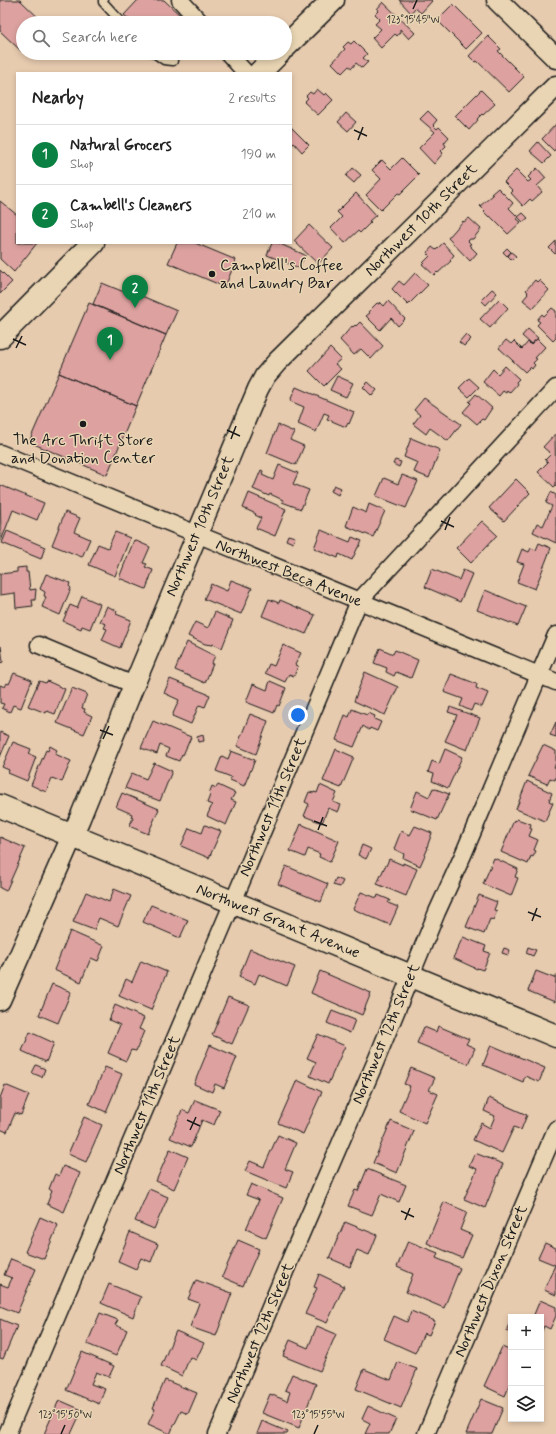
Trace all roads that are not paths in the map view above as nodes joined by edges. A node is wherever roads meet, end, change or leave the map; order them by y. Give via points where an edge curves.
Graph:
1 (103, 0) edge
2 (180, 0) edge
3 (333, 0) edge
4 (497, 0) edge
5 (116, 16) edge
6 (195, 16) edge
7 (292, 40) edge
8 (556, 58) edge
9 (164, 60) edge
10 (234, 60) edge
11 (272, 60) edge
12 (173, 61) dead end
13 (245, 72) edge
14 (260, 72) edge
15 (556, 86) edge
16 (92, 244) edge
17 (0, 337) edge
18 (556, 388) edge
19 (0, 454) edge
20 (196, 535) junction
21 (359, 602) junction
22 (556, 635) edge
23 (39, 645) dead end
24 (539, 675) junction
25 (556, 682) edge
26 (134, 685) junction
27 (0, 806) edge
28 (72, 836) junction
29 (233, 902) junction
30 (411, 976) junction
31 (0, 1000) edge
32 (556, 1036) edge
33 (556, 1129) edge
34 (7, 1434) edge
35 (217, 1434) edge
36 (426, 1434) edge

1 - 5 lane
2 - 6 street
3 - 7 main road
4 - 8 street
9 - 12 lane
10 - 13 street
11 - 14 main road
15 - 20 street, Northwest 10th Street via 270,369 258,389
16 - 17 main road
18 - 21 street, Northwest 11th Street
19 - 20 street, Northwest Beca Avenue
20 - 21 street, Northwest Beca Avenue
20 - 26 street, Northwest 10th Street
21 - 24 street, Northwest Beca Avenue
21 - 29 street, Northwest 11th Street
22 - 24 street, Northwest 12th Street
23 - 26 street
24 - 25 street, Northwest Beca Avenue
24 - 30 street, Northwest 12th Street
26 - 28 street, Northwest 10th Street
27 - 28 main road, Northwest Grant Avenue
28 - 29 main road, Northwest Grant Avenue
28 - 31 street, Northwest 10th Street
29 - 30 main road, Northwest Grant Avenue
29 - 34 street, Northwest 11th Street
30 - 32 main road, Northwest Grant Avenue
30 - 35 street, Northwest 12th Street
33 - 36 street, Northwest Dixon Street

